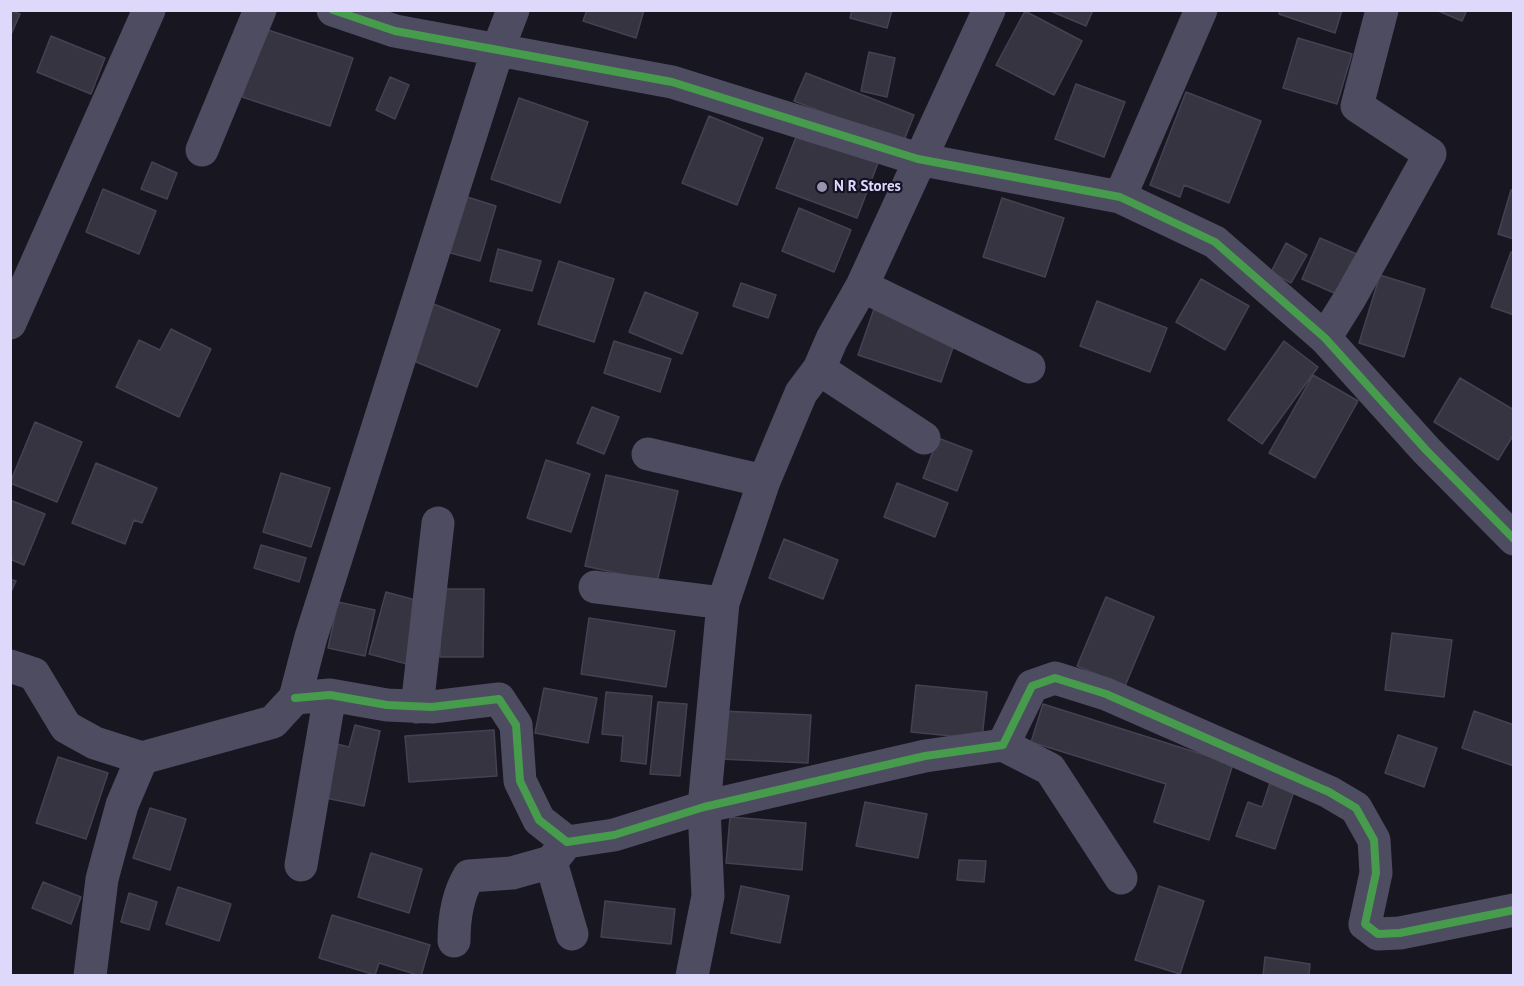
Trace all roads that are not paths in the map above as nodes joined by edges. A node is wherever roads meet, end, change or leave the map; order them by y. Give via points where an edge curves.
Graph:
1 (149, 10) edge
2 (260, 10) edge
3 (333, 10) edge
4 (513, 10) edge
5 (989, 10) edge
6 (1201, 10) edge
7 (1382, 10) edge
8 (498, 49) junction
9 (202, 150) dead end
10 (918, 159) junction
11 (1120, 197) junction
12 (862, 286) junction
13 (11, 321) edge
14 (1325, 338) junction
15 (1029, 367) dead end
16 (819, 369) junction
17 (924, 438) dead end
18 (648, 454) dead end
19 (764, 481) junction
20 (438, 523) dead end
21 (1514, 539) edge
22 (595, 587) dead end
23 (723, 603) junction
24 (10, 666) edge
25 (330, 695) junction
26 (295, 698) junction
27 (417, 707) junction
28 (1003, 745) junction
29 (142, 758) junction
30 (704, 807) junction
31 (559, 852) junction
32 (301, 865) dead end
33 (1121, 878) dead end
34 (1514, 910) edge
35 (572, 934) dead end
36 (454, 941) dead end
37 (90, 975) edge
38 (692, 975) edge

1 - 13 street
2 - 9 street
3 - 8 street via 395,31
4 - 8 street
5 - 10 street
6 - 11 street
7 - 14 street via 1357,106 1430,154
8 - 10 street via 672,82
8 - 26 street
10 - 11 street
10 - 12 street
11 - 14 street via 1215,242
12 - 15 street
12 - 16 street
14 - 21 street via 1426,450
16 - 17 street
16 - 19 street via 801,393
18 - 19 street
19 - 23 street
20 - 27 street
22 - 23 street
23 - 30 street
24 - 29 street via 34,674 66,727 95,743
25 - 26 street
25 - 27 street
25 - 32 street
26 - 29 street via 273,722
27 - 31 street via 499,699 516,725 520,781
28 - 30 street via 925,756
28 - 33 street via 1050,769
28 - 34 street via 1032,686 1055,678 1106,694 1329,792 1356,808 1374,840 1376,873 1365,924 1378,934
29 - 37 street via 122,805 102,879
30 - 31 street
30 - 38 street via 708,896
31 - 35 street
31 - 36 street via 512,873 469,876 460,890

